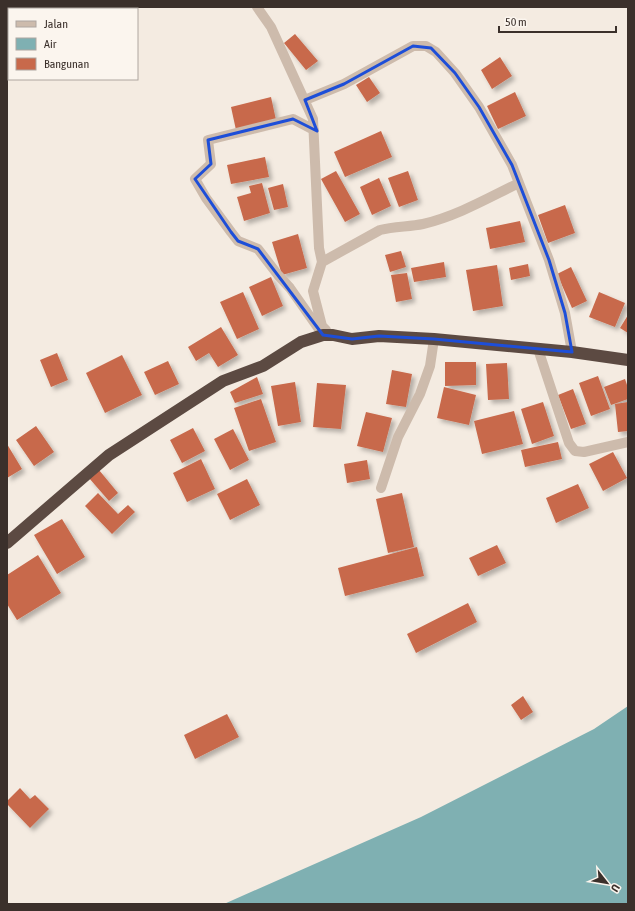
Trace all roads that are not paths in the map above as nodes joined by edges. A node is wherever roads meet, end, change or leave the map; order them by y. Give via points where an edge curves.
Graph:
1 (257, 7) edge
2 (305, 100) junction
3 (314, 130) junction
4 (519, 182) junction
5 (322, 262) junction
6 (328, 335) junction
7 (434, 339) junction
8 (538, 349) junction
9 (572, 352) junction
10 (628, 360) edge
11 (628, 442) edge
12 (381, 488) dead end
13 (7, 543) edge

1 - 2 street via 271,27
2 - 3 street via 313,119
2 - 4 street via 344,84 413,46 426,46 436,52 455,73 505,151
3 - 5 street via 319,248
3 - 6 street via 293,119 208,140 211,164 195,180 238,241 258,249
4 - 5 street via 470,208 423,224 380,230
4 - 9 street via 549,260 565,314
5 - 6 street via 313,291 322,326
6 - 7 highway via 352,339 379,336
6 - 13 highway via 301,342 263,366 223,381 116,451
7 - 8 highway
7 - 12 street via 430,366 412,411 398,437
8 - 9 highway
8 - 11 street via 569,443 575,451 584,452
9 - 10 highway

